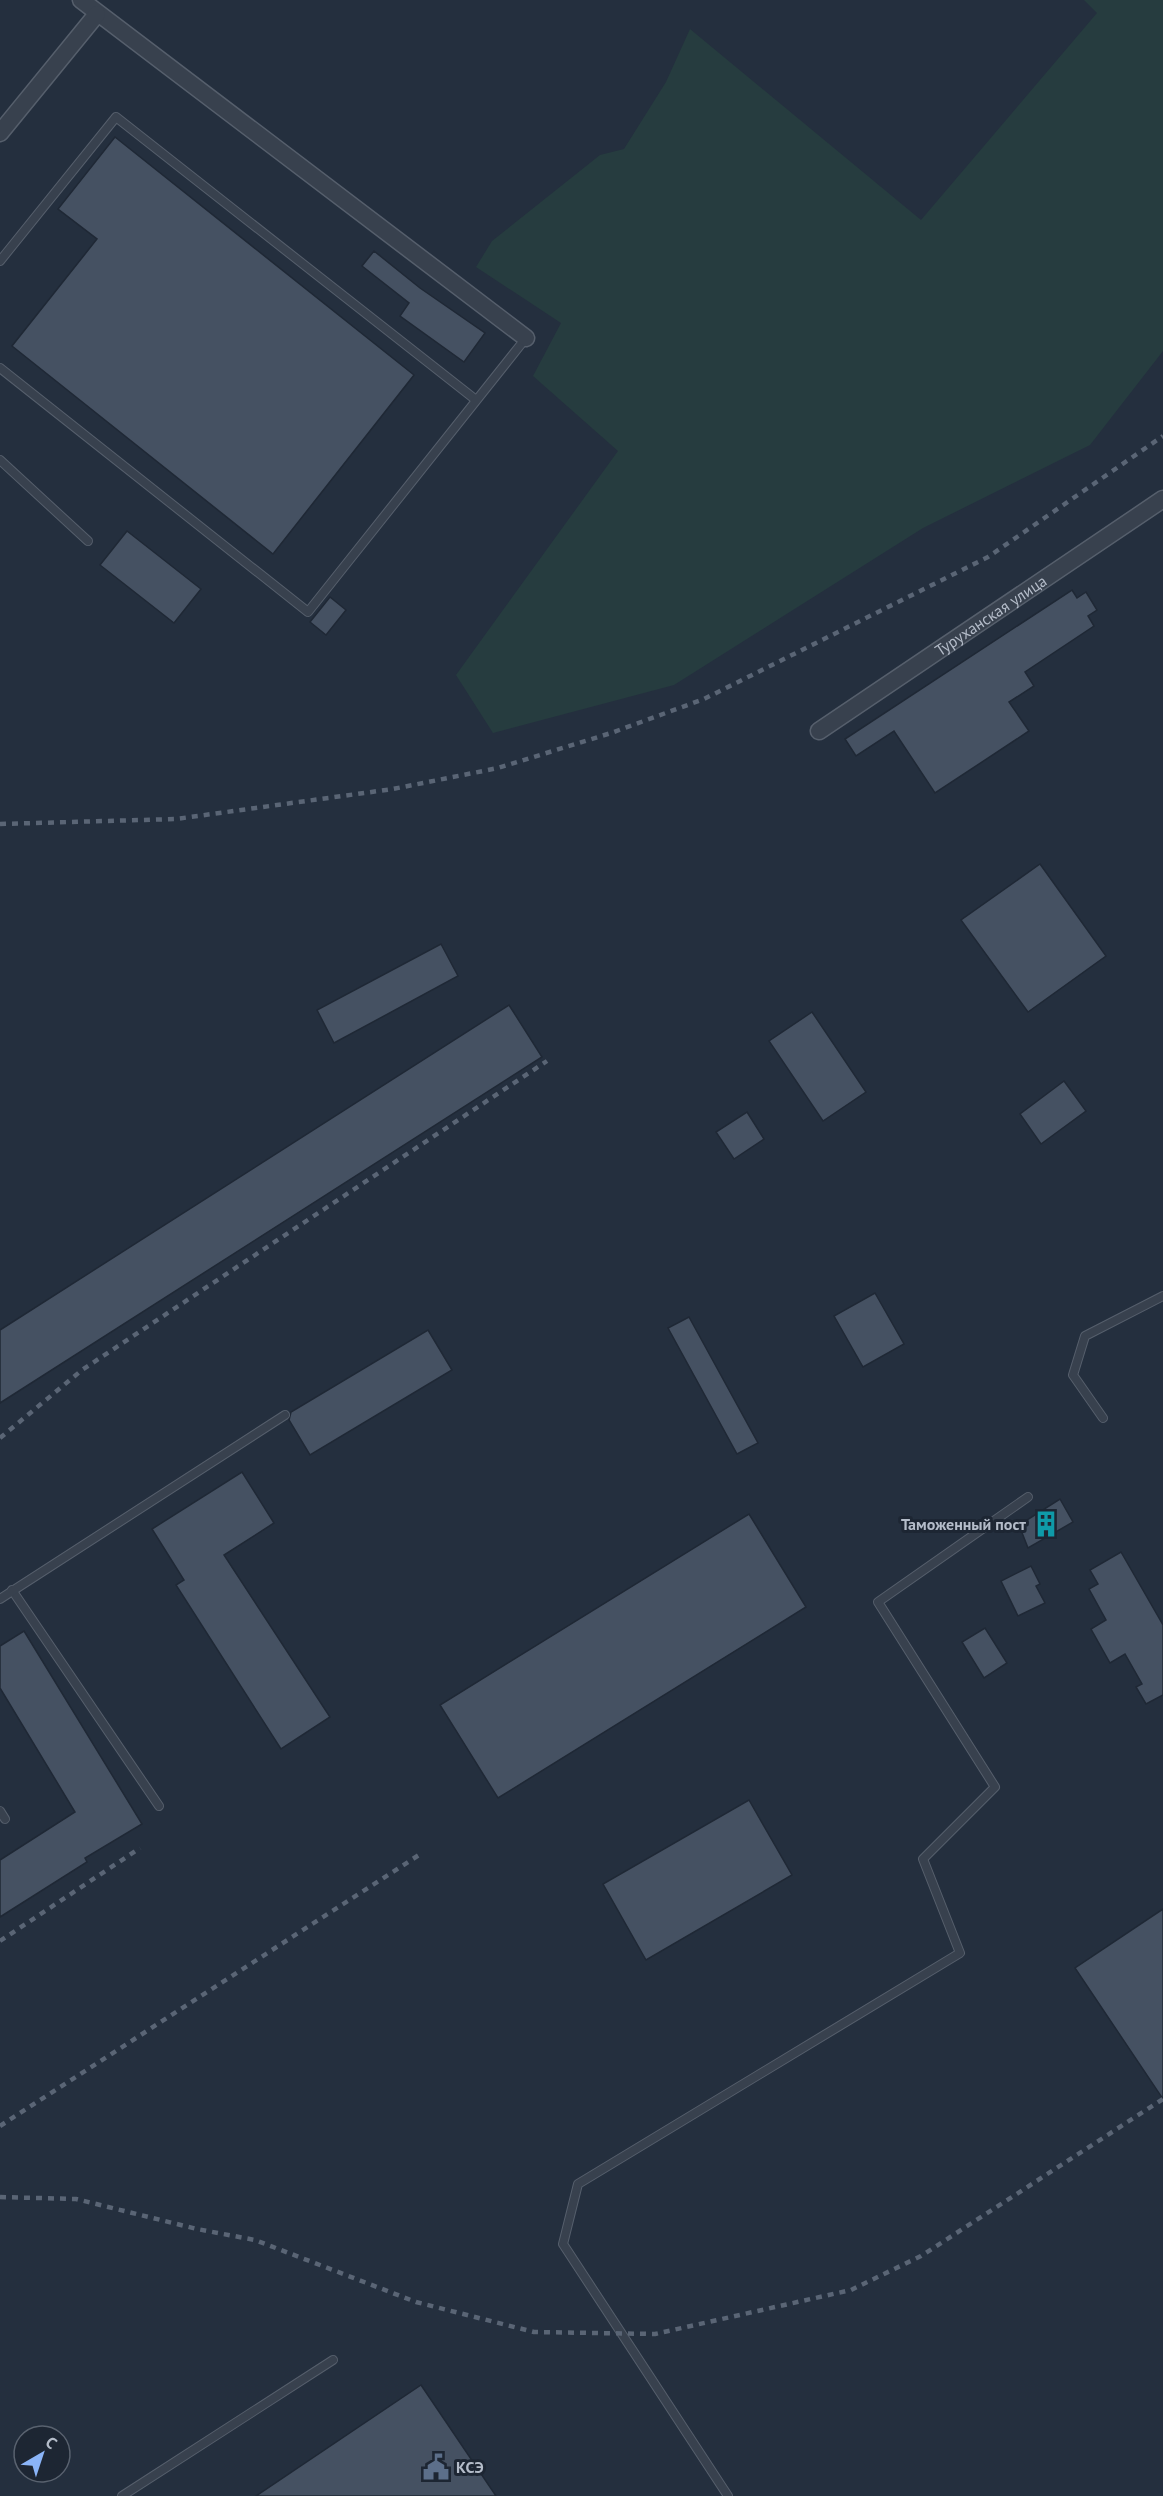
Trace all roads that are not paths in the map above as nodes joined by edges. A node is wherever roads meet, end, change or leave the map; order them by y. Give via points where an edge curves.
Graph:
1 (81, 0) edge
2 (97, 14) junction
3 (0, 133) edge
4 (0, 261) edge
5 (526, 338) joint
6 (0, 368) edge
7 (477, 400) junction
8 (0, 460) edge
9 (1163, 499) edge
10 (88, 541) dead end
11 (819, 731) dead end
12 (1163, 1296) edge
13 (285, 1415) dead end
14 (1103, 1418) dead end
15 (1028, 1497) dead end
16 (12, 1590) junction
17 (0, 1599) edge
18 (159, 1806) dead end
19 (333, 2360) dead end
20 (122, 2496) edge
21 (728, 2496) edge

1 - 2 street
2 - 3 street
2 - 5 street
4 - 7 lane via 116,117
5 - 7 lane
6 - 7 lane via 308,612
8 - 10 lane
9 - 11 street, Туруханская улица
12 - 14 lane via 1085,1336 1073,1375
13 - 16 lane
15 - 21 lane via 878,1602 995,1787 923,1859 960,1953 578,2184 563,2244
16 - 17 lane
16 - 18 lane
19 - 20 lane

